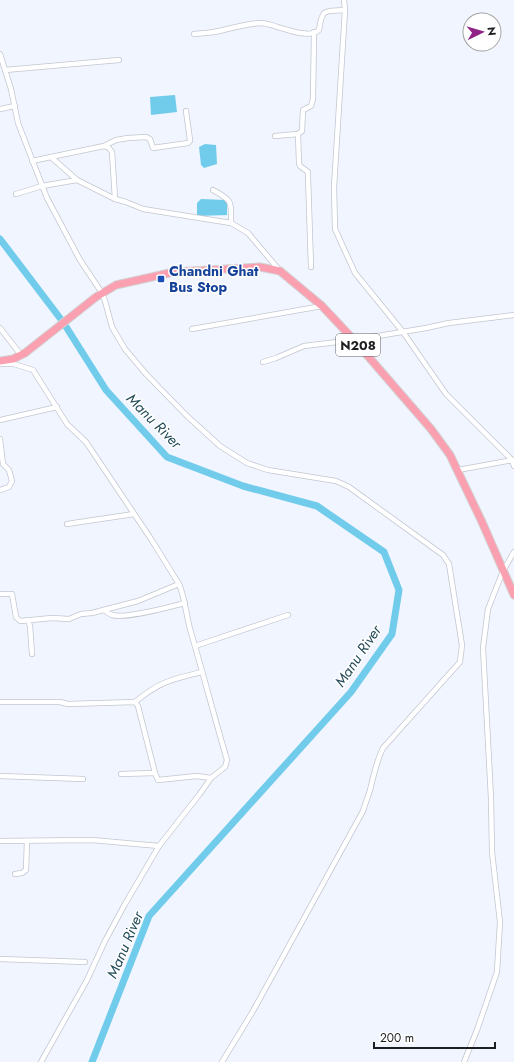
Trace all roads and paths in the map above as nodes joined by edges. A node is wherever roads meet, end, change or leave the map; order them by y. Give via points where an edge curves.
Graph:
1 (344, 0) edge
2 (345, 10) junction
3 (314, 32) junction
4 (194, 34) dead end
5 (0, 54) edge
6 (119, 60) dead end
7 (6, 70) junction
8 (15, 106) junction
9 (0, 108) edge
10 (186, 111) dead end
11 (298, 134) junction
12 (275, 136) dead end
13 (104, 146) junction
14 (50, 157) junction
15 (32, 161) junction
16 (77, 180) junction
17 (42, 186) junction
18 (213, 190) dead end
19 (16, 194) dead end
20 (115, 199) junction
21 (231, 223) junction
22 (311, 267) dead end
23 (280, 270) junction
24 (99, 295) junction
25 (322, 306) junction
26 (514, 315) edge
27 (0, 328) edge
28 (192, 329) dead end
29 (403, 332) junction
30 (354, 340) junction
31 (23, 354) junction
32 (263, 362) dead end
33 (0, 363) edge
34 (57, 407) junction
35 (0, 420) edge
36 (0, 439) edge
37 (513, 460) edge
38 (514, 466) edge
39 (458, 470) junction
40 (0, 490) edge
41 (134, 514) junction
42 (67, 524) dead end
43 (514, 552) edge
44 (503, 571) junction
45 (179, 584) junction
46 (0, 594) edge
47 (514, 595) edge
48 (185, 603) junction
49 (104, 610) junction
50 (288, 616) dead end
51 (28, 620) junction
52 (195, 646) junction
53 (32, 654) dead end
54 (202, 672) junction
55 (0, 702) edge
56 (135, 702) junction
57 (155, 773) junction
58 (121, 774) dead end
59 (0, 776) edge
60 (211, 778) junction
61 (83, 779) dead end
62 (0, 841) edge
63 (27, 841) junction
64 (159, 846) junction
65 (15, 874) dead end
66 (0, 959) edge
67 (85, 962) dead end
68 (41, 1062) edge
69 (222, 1062) edge
70 (464, 1062) edge

1 - 2 street
2 - 3 street via 324,13 319,30
2 - 29 street via 334,187 335,230 355,273
3 - 4 street via 293,32 262,23
3 - 11 street via 313,99 310,106 303,110 302,131
5 - 7 street
6 - 7 street
7 - 8 street
8 - 9 street
8 - 15 street via 18,124
10 - 13 street via 190,140 188,143 153,148 148,137 140,137 116,140
11 - 12 street
11 - 22 street via 300,166 308,172
13 - 14 street
13 - 20 street via 112,152
14 - 15 street
14 - 16 street
15 - 17 street
16 - 17 street
16 - 20 street
17 - 19 street
17 - 24 street
18 - 21 street via 230,200
20 - 21 street via 143,209
21 - 23 street via 248,233
23 - 24 highway via 260,267 174,272 116,285
23 - 25 highway, N208
24 - 31 highway
24 - 69 street via 105,300 112,327 125,349 187,416 220,446 254,466 336,481 349,487 443,555 449,564 451,575 462,645 460,662 378,757 363,811 253,1011
25 - 28 street
25 - 30 highway, N208
26 - 29 street
27 - 31 street
29 - 30 street
29 - 37 street via 446,394
30 - 32 street via 301,347
30 - 39 highway, N208 via 431,429
31 - 33 highway
33 - 34 street via 33,370
34 - 35 street
34 - 41 street via 68,424 86,442
36 - 40 street via 3,464 9,470 12,482 8,488
37 - 38 street
37 - 39 street
39 - 44 highway, N208
41 - 42 street
41 - 45 street
43 - 44 street
44 - 47 highway, N208
44 - 70 street via 488,609 483,648 492,852 500,922 497,972
45 - 48 street
45 - 49 street via 138,601
46 - 51 street via 12,594 18,620
48 - 49 street via 128,615 113,615
48 - 52 street
49 - 51 street via 69,619
50 - 52 street
51 - 53 street
52 - 54 street
54 - 56 street via 163,683
54 - 60 street via 227,760 225,766
55 - 56 street
56 - 57 street
57 - 58 street
57 - 60 street via 158,780 197,776
59 - 61 street
60 - 64 street
62 - 63 street
63 - 64 street via 92,840
63 - 65 street via 26,870
64 - 68 street
66 - 67 street

